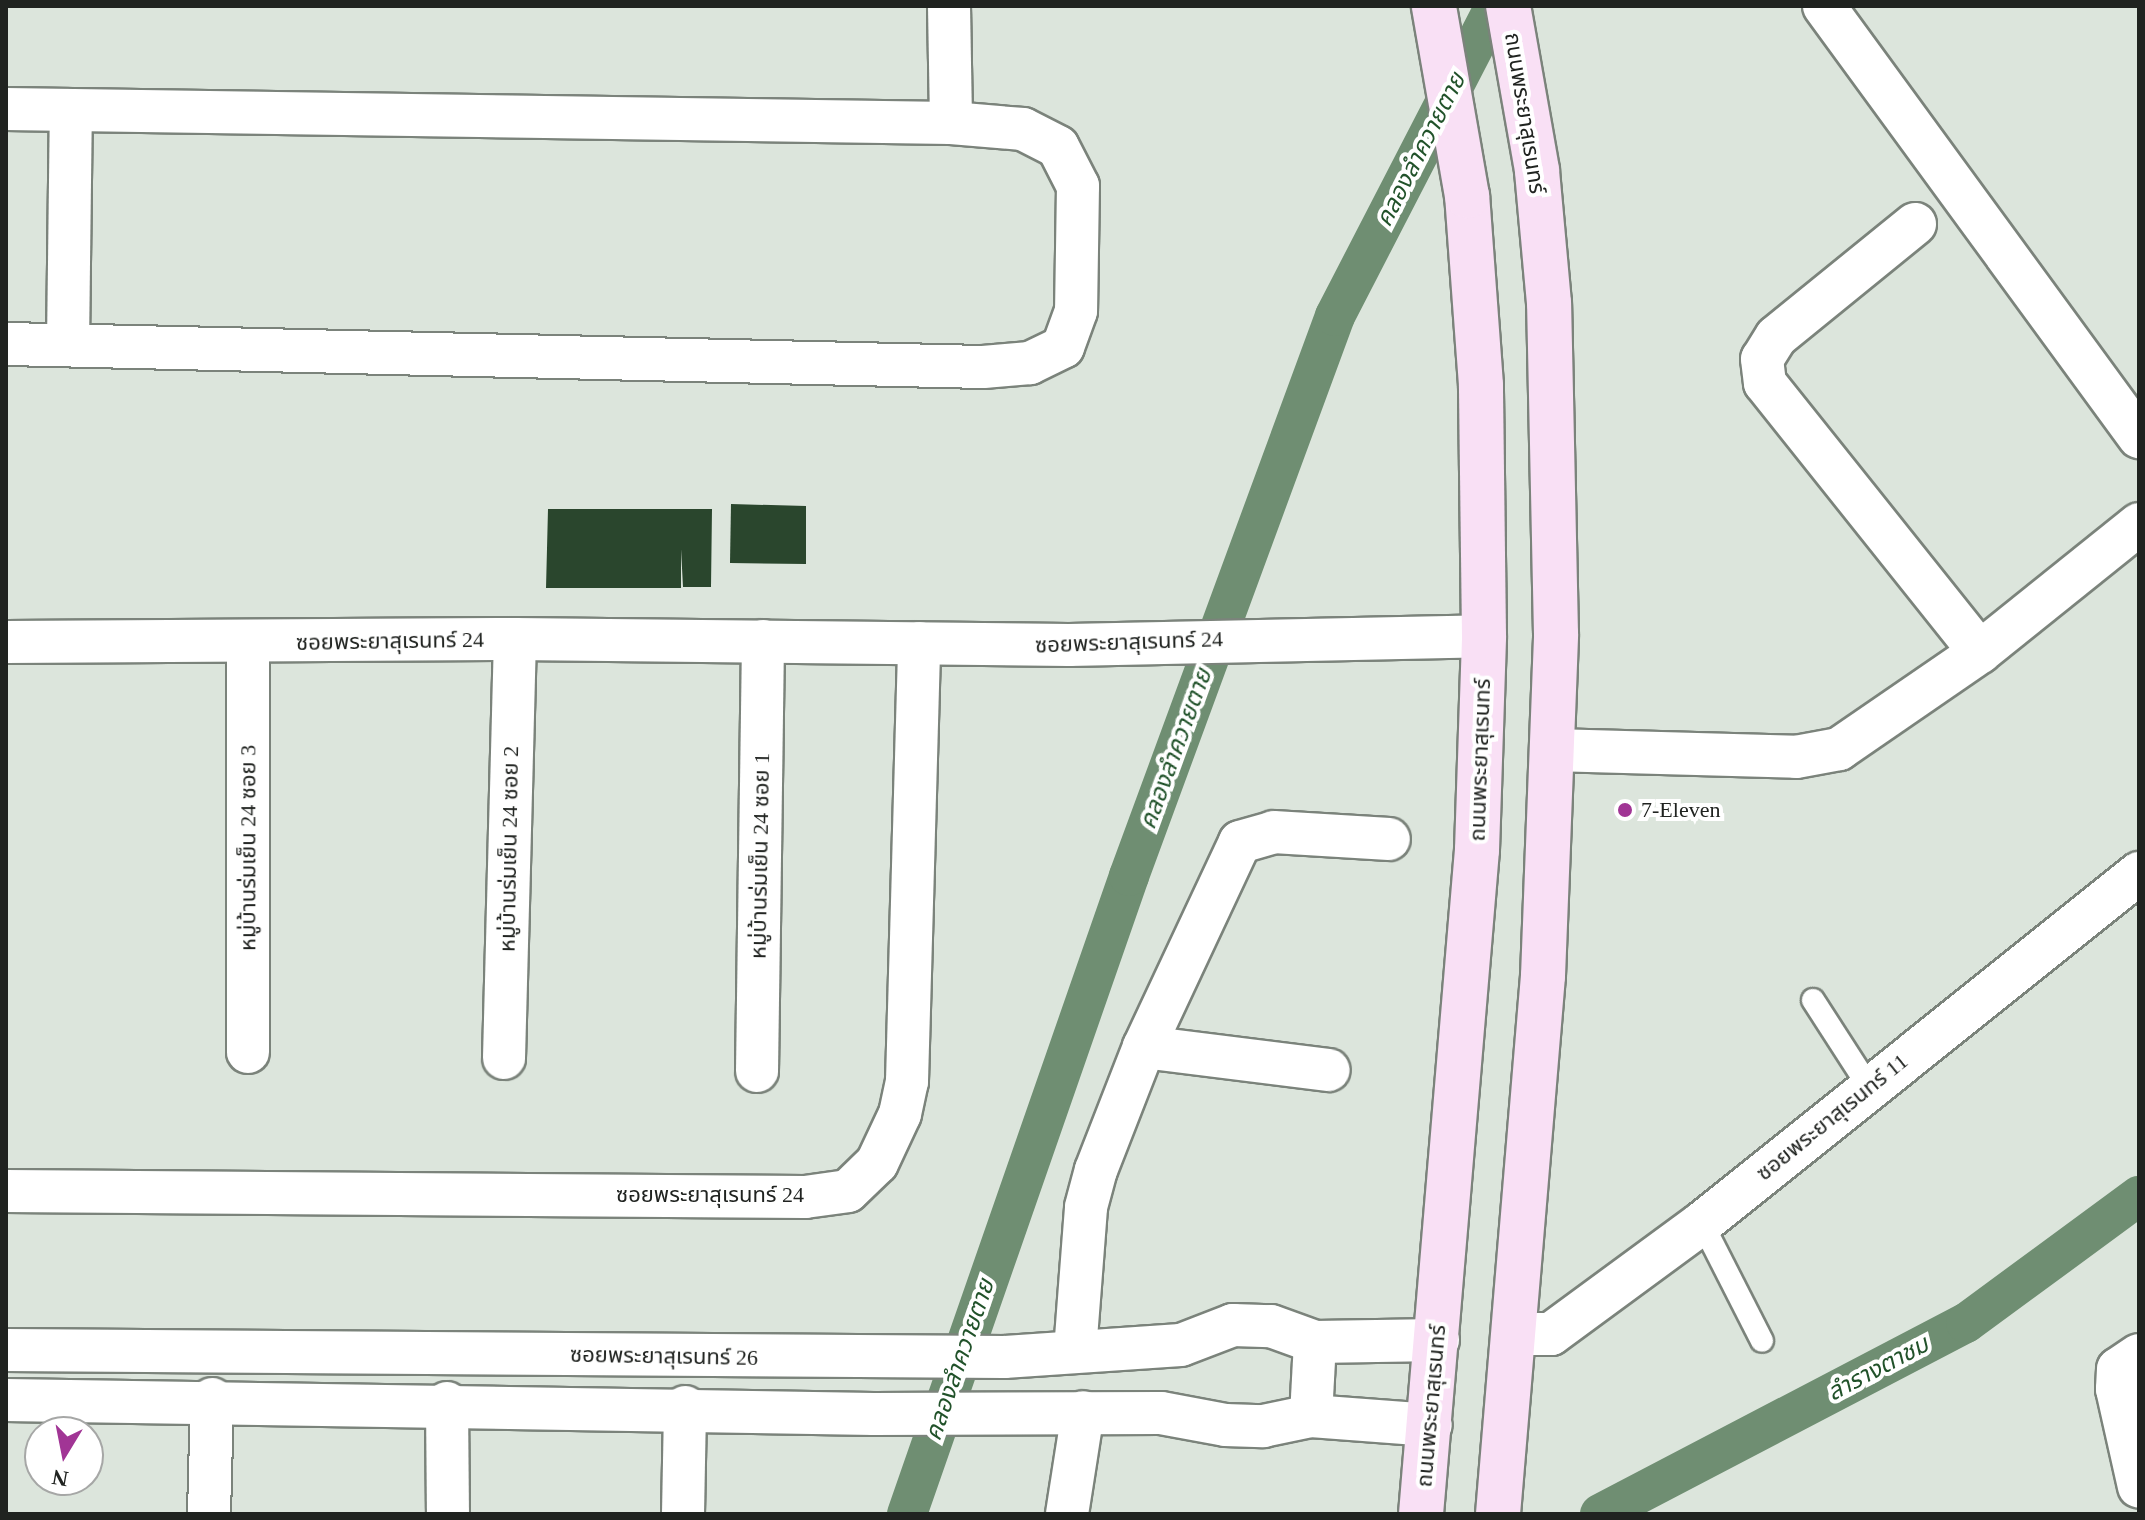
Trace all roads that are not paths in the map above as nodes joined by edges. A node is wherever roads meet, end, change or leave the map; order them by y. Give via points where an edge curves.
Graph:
1 (949, 6) edge
2 (1434, 6) edge
3 (1508, 6) edge
4 (1824, 6) edge
5 (6, 109) edge
6 (71, 110) junction
7 (951, 123) junction
8 (1915, 224) dead end
9 (6, 344) edge
10 (68, 345) junction
11 (2139, 437) edge
12 (2139, 524) edge
13 (1484, 636) junction
14 (515, 639) junction
15 (763, 641) junction
16 (6, 642) edge
17 (248, 643) junction
18 (919, 643) junction
19 (1980, 652) junction
20 (1552, 750) junction
21 (1389, 839) dead end
22 (2139, 873) edge
23 (1813, 1000) dead end
24 (1144, 1047) junction
25 (248, 1052) dead end
26 (504, 1058) dead end
27 (1329, 1070) dead end
28 (757, 1071) dead end
29 (1869, 1087) junction
30 (6, 1191) edge
31 (1702, 1223) junction
32 (1514, 1334) junction
33 (1438, 1340) junction
34 (1762, 1341) dead end
35 (1315, 1342) junction
36 (6, 1350) edge
37 (1075, 1351) junction
38 (514, 1355) junction
39 (2139, 1355) edge
40 (212, 1399) junction
41 (6, 1400) edge
42 (447, 1403) junction
43 (521, 1405) junction
44 (685, 1407) junction
45 (1083, 1412) junction
46 (1311, 1416) junction
47 (1431, 1425) junction
48 (2139, 1487) edge
49 (209, 1514) edge
50 (448, 1514) edge
51 (683, 1514) edge
52 (1067, 1514) edge
53 (1421, 1514) edge
54 (1498, 1514) edge

1 - 7 street
2 - 13 street, ถนนพระยาสุเรนทร์ via 1467,196 1481,385
3 - 20 street, ถนนพระยาสุเรนทร์ via 1537,170 1549,303
4 - 11 street
5 - 6 street
6 - 7 street
6 - 10 street
7 - 10 street via 1023,129 1058,147 1078,186 1076,311 1063,347 1030,363 983,367
8 - 19 street via 1776,337 1762,359 1765,383
9 - 10 street
12 - 19 street
13 - 18 street, ซอยพระยาสุเรนทร์ 24
13 - 33 street, ถนนพระยาสุเรนทร์ via 1477,850
14 - 15 street, ซอยพระยาสุเรนทร์ 24
14 - 17 street, ซอยพระยาสุเรนทร์ 24
14 - 26 street, หมู่บ้านร่มเย็น 24 ซอย 2
15 - 18 street, ซอยพระยาสุเรนทร์ 24
15 - 28 street, หมู่บ้านร่มเย็น 24 ซอย 1
16 - 17 street, ซอยพระยาสุเรนทร์ 24
17 - 25 street, หมู่บ้านร่มเย็น 24 ซอย 3
18 - 30 street, ซอยพระยาสุเรนทร์ 24 via 907,1081 900,1114 877,1163 848,1191 805,1197
19 - 20 street via 1839,749 1796,757
20 - 32 street, ถนนพระยาสุเรนทร์ via 1543,976
21 - 24 street via 1274,832 1240,842
22 - 29 street, ซอยพระยาสุเรนทร์ 11
23 - 29 lane
24 - 27 street
24 - 37 street via 1086,1207
29 - 31 street, ซอยพระยาสุเรนทร์ 11
31 - 32 street, ซอยพระยาสุเรนทร์ 11 via 1551,1334
31 - 34 lane
32 - 54 street, ถนนพระยาสุเรนทร์
33 - 35 street, ซอยพระยาสุเรนทร์ 26
33 - 47 street, ถนนพระยาสุเรนทร์
35 - 37 street, ซอยพระยาสุเรนทร์ 26 via 1271,1326 1233,1325 1181,1345
35 - 46 street
36 - 38 street, ซอยพระยาสุเรนทร์ 26
37 - 38 street, ซอยพระยาสุเรนทร์ 26 via 877,1359
38 - 43 street
39 - 48 street via 2118,1369 2117,1389
40 - 41 street
40 - 42 street
40 - 49 street
42 - 43 street
42 - 50 street
43 - 44 street
44 - 45 street via 874,1414
44 - 51 street
45 - 46 street via 1161,1413 1253,1426
45 - 52 street
46 - 47 street
47 - 53 street, ถนนพระยาสุเรนทร์

